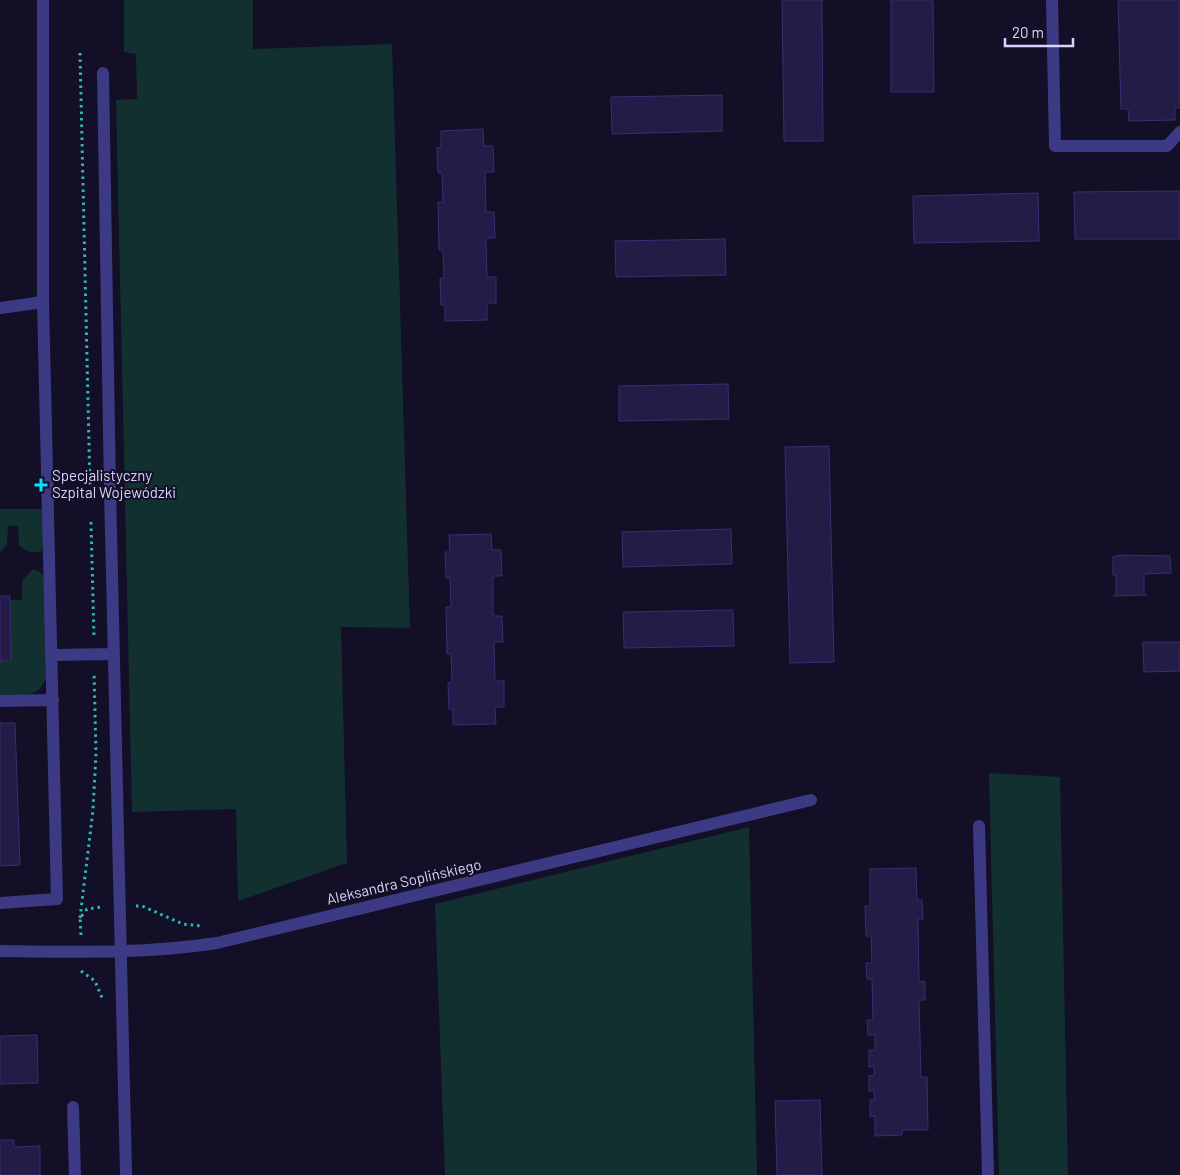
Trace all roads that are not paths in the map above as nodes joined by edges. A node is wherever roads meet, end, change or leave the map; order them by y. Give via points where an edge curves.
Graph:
1 (43, 0) edge
2 (1052, 0) edge
3 (103, 73) dead end
4 (1180, 132) edge
5 (43, 302) junction
6 (0, 308) edge
7 (114, 654) junction
8 (52, 655) junction
9 (53, 700) junction
10 (0, 701) edge
11 (811, 800) dead end
12 (979, 826) dead end
13 (0, 903) edge
14 (0, 951) edge
15 (121, 952) junction
16 (73, 1107) dead end
17 (74, 1175) edge
18 (126, 1175) edge
19 (988, 1175) edge

1 - 5 street
2 - 4 street via 1055,146 1167,146
3 - 7 street
5 - 6 street
5 - 8 street
7 - 8 street
7 - 15 street
8 - 9 street
9 - 10 street
9 - 13 street via 57,899
11 - 15 street, Aleksandra Soplińskiego via 217,943
12 - 19 street
14 - 15 street, Aleksandra Soplińskiego
15 - 18 street
16 - 17 street

